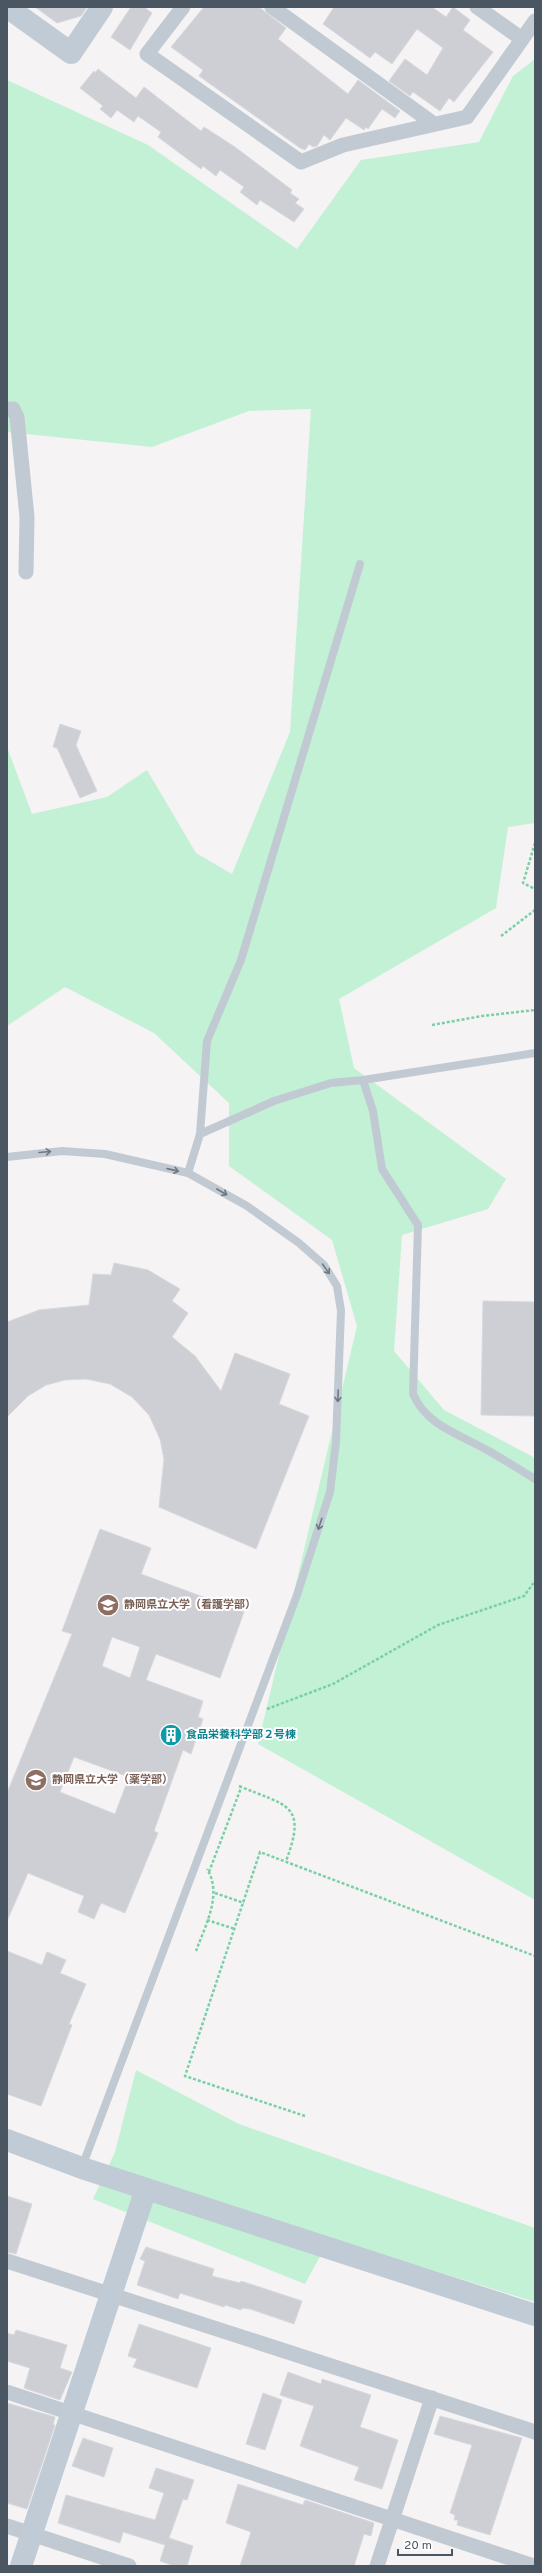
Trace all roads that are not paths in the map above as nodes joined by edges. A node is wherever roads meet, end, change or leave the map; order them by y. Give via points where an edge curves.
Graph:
1 (7, 7) edge
2 (102, 7) edge
3 (183, 7) edge
4 (272, 7) edge
5 (477, 7) edge
6 (535, 21) edge
7 (522, 39) junction
8 (434, 124) junction
9 (7, 409) edge
10 (360, 564) dead end
11 (26, 572) dead end
12 (535, 1053) edge
13 (363, 1080) junction
14 (200, 1134) junction
15 (7, 1157) edge
16 (188, 1173) junction
17 (535, 1479) edge
18 (7, 2140) edge
19 (82, 2168) junction
20 (146, 2188) junction
21 (7, 2261) edge
22 (111, 2295) junction
23 (535, 2315) edge
24 (7, 2392) edge
25 (432, 2398) junction
26 (71, 2413) junction
27 (535, 2432) edge
28 (392, 2520) junction
29 (7, 2526) edge
30 (32, 2534) junction
31 (21, 2566) edge
32 (129, 2566) edge
33 (377, 2566) edge
34 (534, 2566) edge

1 - 2 street via 71,52
3 - 8 street via 148,54 301,162 343,146
4 - 8 street
5 - 7 street
6 - 7 street
7 - 8 street via 467,117
9 - 11 street via 13,409 17,417 27,518
10 - 14 lane via 241,960 207,1040
12 - 13 lane
13 - 14 lane via 331,1083 274,1101
13 - 17 lane via 372,1111 382,1169 418,1225 413,1394 418,1406 428,1417 453,1433 486,1449
14 - 16 lane
15 -> 16 lane via 62,1151 105,1154
16 -> 19 lane via 247,1206 304,1247 324,1265 337,1286 341,1311 336,1442 330,1492 297,1595
18 - 19 street
19 - 20 street
20 - 22 street
20 - 23 street
21 - 22 street
22 - 25 street
22 - 26 street
24 - 26 street
25 - 27 street
25 - 28 street
26 - 28 street
26 - 30 street
28 - 33 street
28 - 34 street
29 - 30 street
30 - 31 street
30 - 32 street

